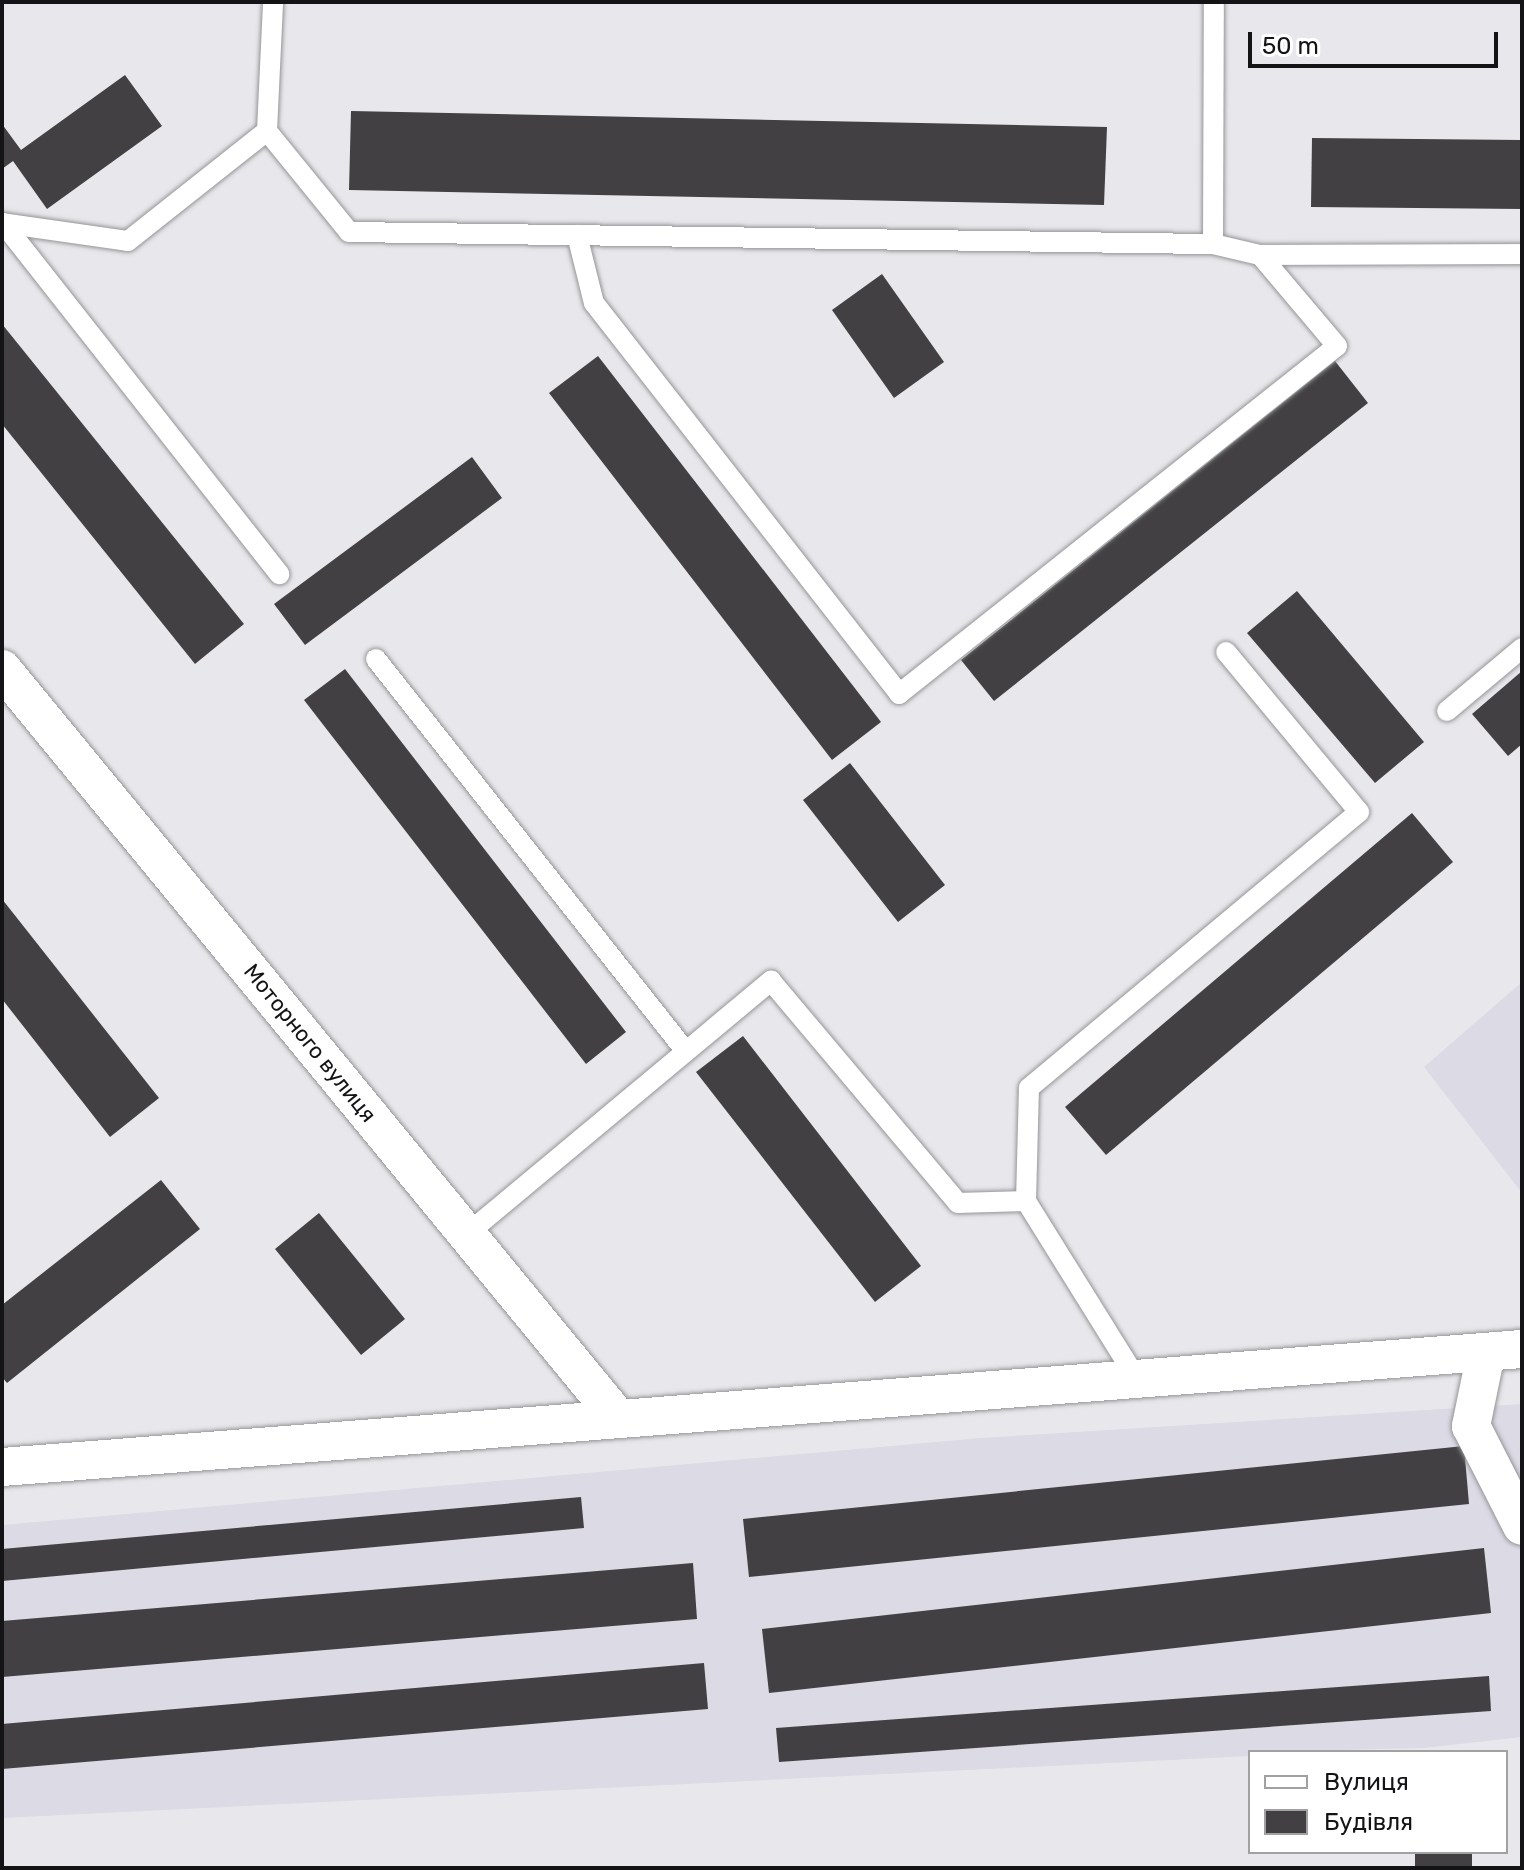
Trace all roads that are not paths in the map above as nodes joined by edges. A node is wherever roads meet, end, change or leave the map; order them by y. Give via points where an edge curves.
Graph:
1 (273, 2) edge
2 (1214, 2) edge
3 (267, 131) junction
4 (2, 223) edge
5 (577, 235) junction
6 (1213, 244) junction
7 (1522, 254) edge
8 (1260, 255) junction
9 (279, 574) dead end
10 (1522, 648) edge
11 (1226, 652) dead end
12 (376, 659) dead end
13 (2, 669) edge
14 (1447, 711) dead end
15 (686, 1051) junction
16 (1026, 1201) junction
17 (467, 1234) junction
18 (1504, 1351) edge
19 (1136, 1378) junction
20 (617, 1417) junction
21 (2, 1467) edge
22 (1522, 1526) edge

1 - 3 lane
2 - 6 lane
3 - 4 lane via 128,241
3 - 5 lane via 349,232
4 - 9 lane
5 - 6 lane
5 - 8 lane via 594,303 899,694 1337,346
6 - 8 lane
7 - 8 lane
10 - 14 lane
11 - 16 lane via 1359,812 1029,1088
12 - 15 lane
13 - 17 street, Моторного вулиця
15 - 16 lane via 771,981 958,1203
15 - 17 lane
16 - 19 lane
17 - 20 street, Моторного вулиця
18 - 19 street
18 - 22 street via 1471,1426
19 - 20 street
20 - 21 street

